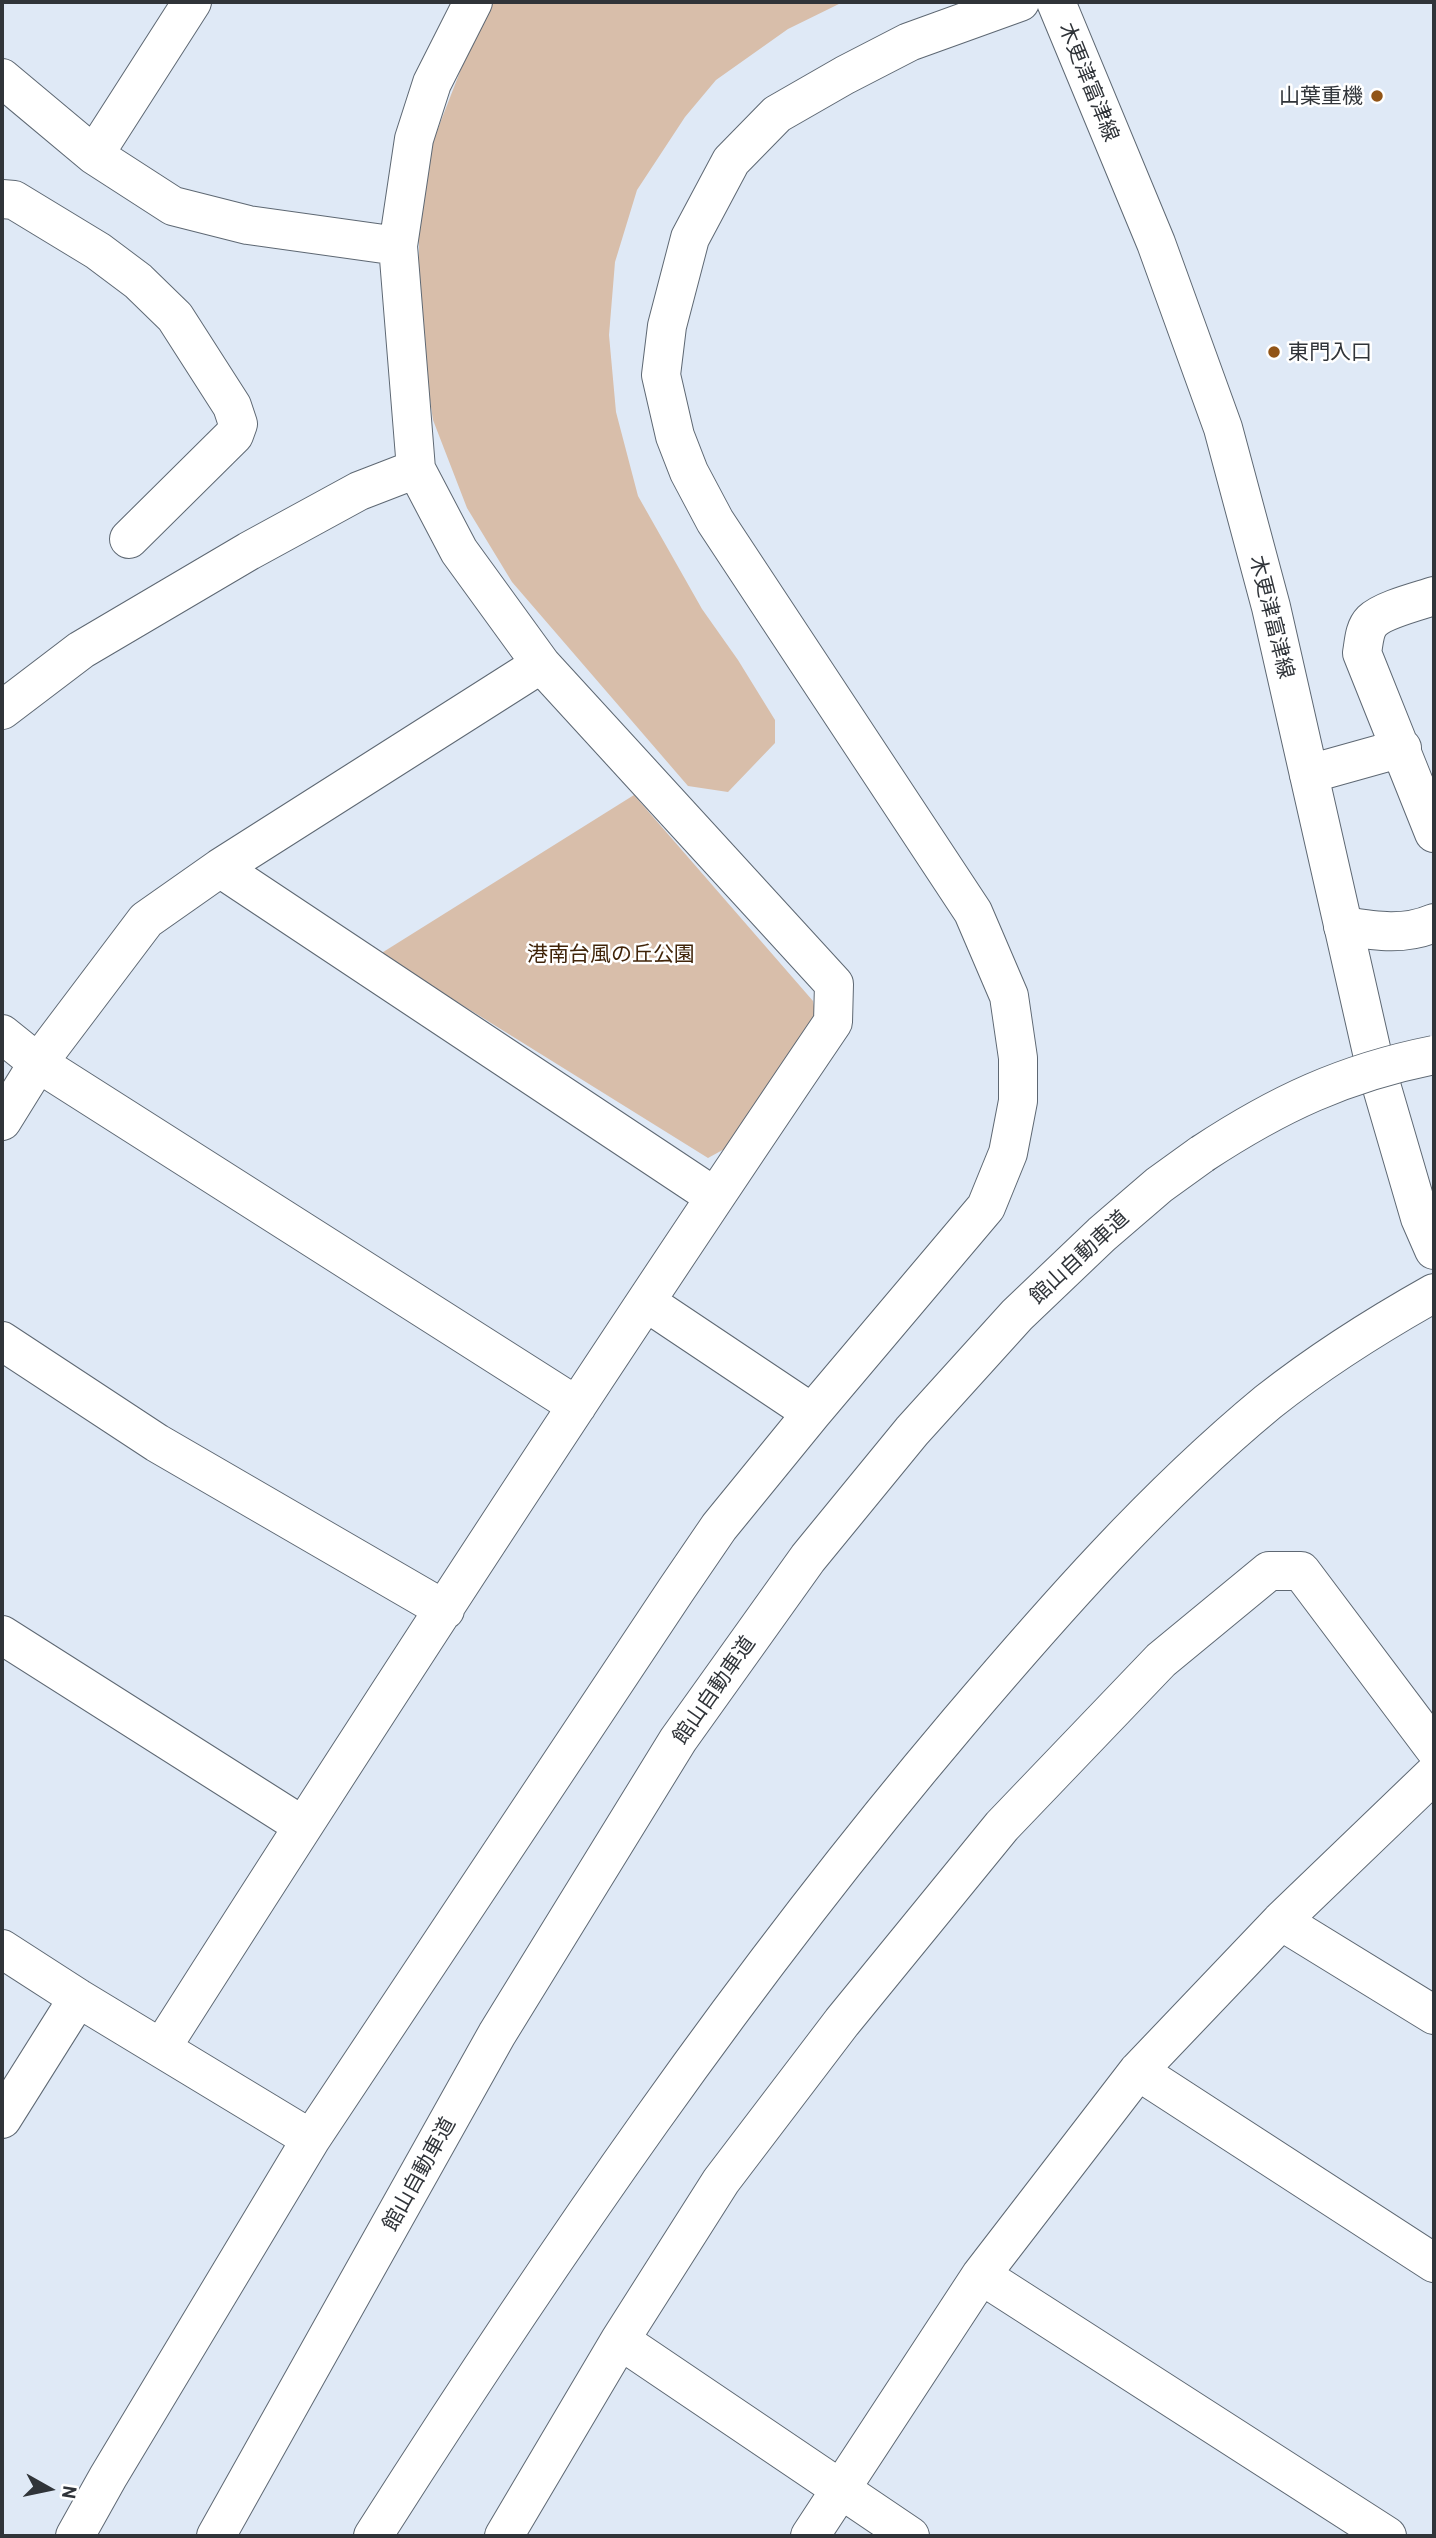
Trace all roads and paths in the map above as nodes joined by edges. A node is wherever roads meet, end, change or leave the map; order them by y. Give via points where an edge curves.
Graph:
1 (192, 2) edge
2 (473, 2) edge
3 (1020, 2) edge
4 (1056, 2) edge
5 (2, 78) edge
6 (94, 155) junction
7 (2, 199) edge
8 (398, 246) junction
9 (416, 469) junction
10 (129, 539) dead end
11 (1434, 596) edge
12 (541, 664) junction
13 (2, 710) edge
14 (1402, 748) junction
15 (1309, 774) junction
16 (1434, 833) edge
17 (220, 868) junction
18 (1434, 923) edge
19 (1343, 926) junction
20 (2, 1034) edge
21 (1434, 1055) edge
22 (38, 1063) junction
23 (2, 1121) edge
24 (715, 1197) junction
25 (1434, 1250) edge
26 (1434, 1293) edge
27 (646, 1302) junction
28 (2, 1341) edge
29 (577, 1406) junction
30 (812, 1413) junction
31 (445, 1610) junction
32 (2, 1635) edge
33 (1434, 1748) edge
34 (1434, 1774) edge
35 (303, 1826) junction
36 (1281, 1921) junction
37 (2, 1949) edge
38 (78, 1998) junction
39 (1434, 2015) edge
40 (162, 2047) junction
41 (1138, 2071) junction
42 (2, 2119) edge
43 (311, 2139) junction
44 (1434, 2263) edge
45 (981, 2275) junction
46 (620, 2340) junction
47 (839, 2490) junction
48 (75, 2536) edge
49 (216, 2536) edge
50 (373, 2536) edge
51 (504, 2536) edge
52 (810, 2536) edge
53 (910, 2536) edge
54 (1387, 2536) edge

1 - 6 main road
2 - 8 main road via 432,83 414,139
3 - 30 main road via 909,42 777,114 731,161 712,194 690,237 667,326 661,374 675,436 689,472 715,521 973,912 1009,996 1018,1058 1018,1101 1008,1153 985,1208
4 - 15 main road, 木更津富津線 via 1156,243 1223,428
5 - 6 main road
6 - 8 main road via 173,206 248,225
7 - 10 main road via 14,200 138,281 175,317 232,406 238,424 234,435
8 - 9 main road
9 - 12 main road via 459,551
9 - 13 main road via 359,491 249,551 81,650
11 - 14 main road via 1379,616 1366,632 1362,653
12 - 17 main road
12 - 24 main road via 834,984 833,1023
14 - 15 main road
14 - 16 main road
15 - 19 main road, 木更津富津線
17 - 22 main road via 146,920
17 - 24 main road
18 - 19 main road via 1385,933
19 - 25 main road, 木更津富津線 via 1373,1057
20 - 22 main road
21 - 49 main road, 館山自動車道, bridge via 1324,1087 1257,1119 1202,1154 1102,1234 1026,1306 912,1431 808,1558 678,1740 497,2035
22 - 23 main road
22 - 29 main road
24 - 27 main road
26 - 50 main road via 1340,1349 1270,1401 1181,1479 1056,1608 877,1819 749,1986 610,2179
27 - 29 main road
27 - 30 main road
28 - 31 main road via 157,1443
29 - 31 main road
30 - 43 main road via 719,1527
31 - 35 main road
32 - 35 main road
33 - 46 main road via 1301,1571 1269,1571 1161,1660 1002,1826 842,2022 721,2181
34 - 36 main road
35 - 40 main road
36 - 39 main road
36 - 41 main road
37 - 38 main road
38 - 40 main road
38 - 42 main road
40 - 43 main road
41 - 44 main road
41 - 45 main road
43 - 48 main road
45 - 47 main road
45 - 54 main road
46 - 47 main road
46 - 51 main road
47 - 52 main road
47 - 53 main road

